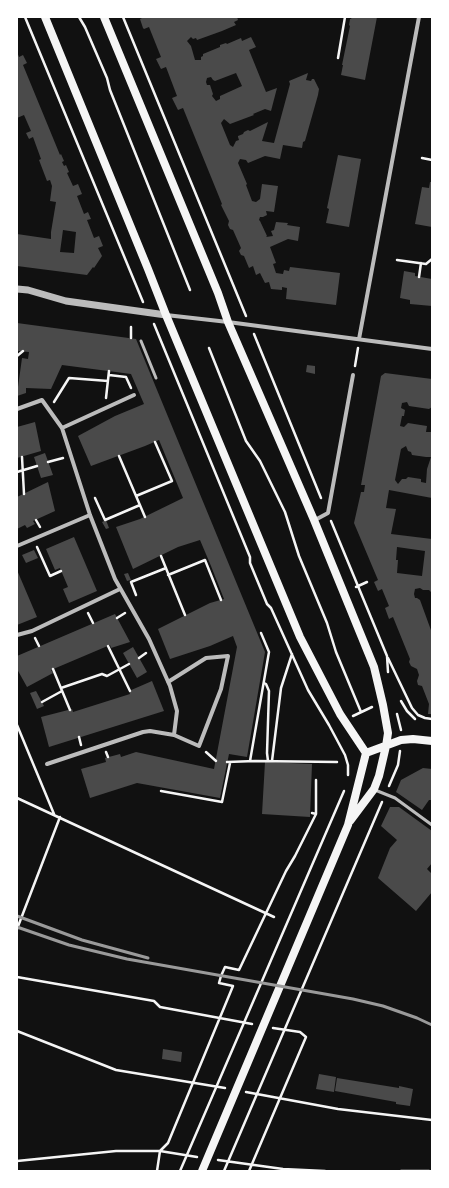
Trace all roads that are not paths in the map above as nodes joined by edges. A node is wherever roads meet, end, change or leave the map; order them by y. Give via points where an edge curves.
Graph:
1 (45, 17) edge
2 (104, 17) edge
3 (419, 17) edge
4 (17, 289) edge
5 (166, 315) junction
6 (228, 322) junction
7 (359, 339) junction
8 (142, 341) dead end
9 (432, 349) edge
10 (353, 375) dead end
11 (156, 378) dead end
12 (134, 395) dead end
13 (17, 409) edge
14 (62, 428) junction
15 (90, 515) junction
16 (314, 520) junction
17 (17, 546) edge
18 (120, 589) junction
19 (17, 635) edge
20 (168, 682) junction
21 (174, 735) junction
22 (432, 741) edge
23 (386, 746) junction
24 (366, 753) junction
25 (47, 764) dead end
26 (374, 789) junction
27 (348, 824) junction
28 (432, 826) edge
29 (202, 1171) edge

1 - 5 main road
2 - 6 main road
3 - 7 street
4 - 5 street via 66,301
5 - 6 street
5 - 24 main road via 300,637 340,714
6 - 7 street
6 - 16 main road
7 - 9 street
8 - 11 lane
10 - 16 street via 328,513
12 - 14 street
13 - 14 street via 42,400
14 - 15 street
15 - 17 street
15 - 18 street
16 - 23 main road via 374,667 388,733
18 - 19 street via 32,631
18 - 20 street
20 - 21 street via 177,711
20 - 21 street via 206,658 228,656 221,689 199,746
21 - 25 street via 143,732
22 - 23 main road via 401,740
23 - 24 main road
23 - 26 main road
24 - 27 main road
26 - 27 main road
26 - 28 lane via 395,798
27 - 29 main road

